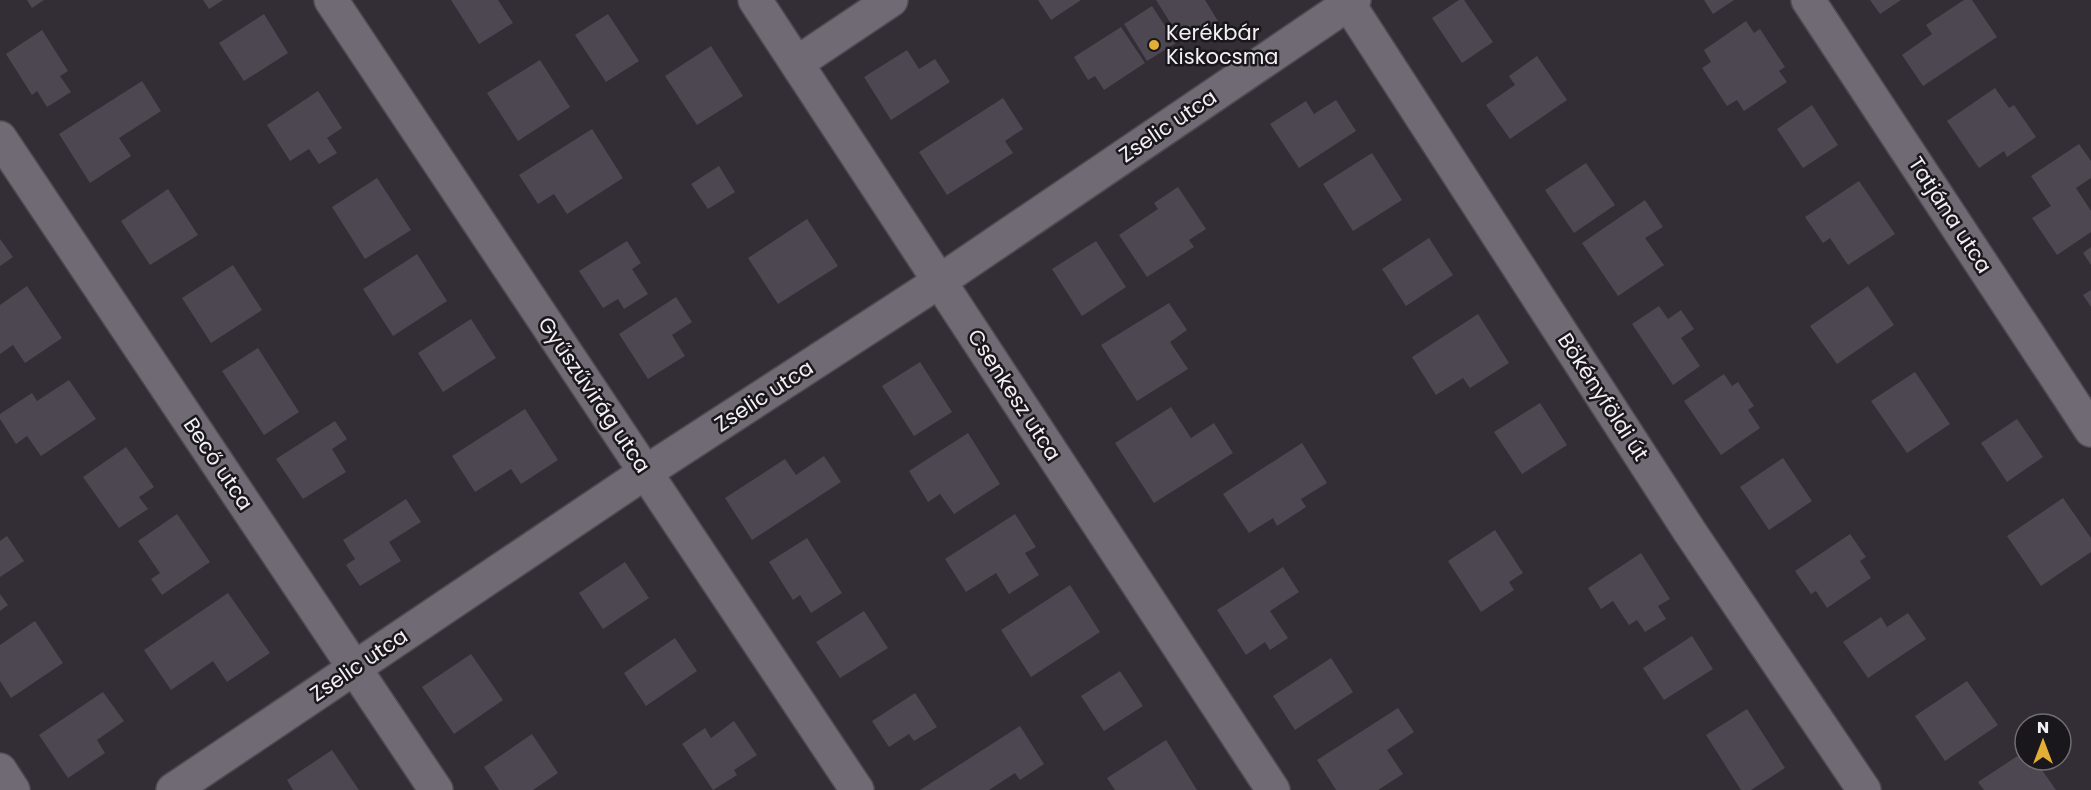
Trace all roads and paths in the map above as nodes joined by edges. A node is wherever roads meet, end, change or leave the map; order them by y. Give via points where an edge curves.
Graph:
1 (331, 0) edge
2 (755, 0) edge
3 (891, 0) edge
4 (1808, 0) edge
5 (1350, 1) edge
6 (797, 63) junction
7 (0, 138) edge
8 (940, 281) junction
9 (2091, 430) edge
10 (646, 472) junction
11 (355, 668) junction
12 (0, 770) edge
13 (13, 790) edge
14 (172, 790) edge
15 (436, 790) edge
16 (857, 790) edge
17 (1273, 790) edge
18 (1864, 790) edge

1 - 10 street, Gyűszűvirág utca
2 - 6 street, Csenkesz utca
3 - 6 street
4 - 9 street, Tatjána utca
5 - 8 street, Zselic utca
5 - 18 street, Bökényföldi út via 1690,532
6 - 8 street, Csenkesz utca
7 - 11 street, Becő utca
8 - 10 street, Zselic utca
8 - 17 street, Csenkesz utca
10 - 11 street, Zselic utca
10 - 16 street, Gyűszűvirág utca
11 - 14 street, Zselic utca
11 - 15 street, Becő utca
12 - 13 street

